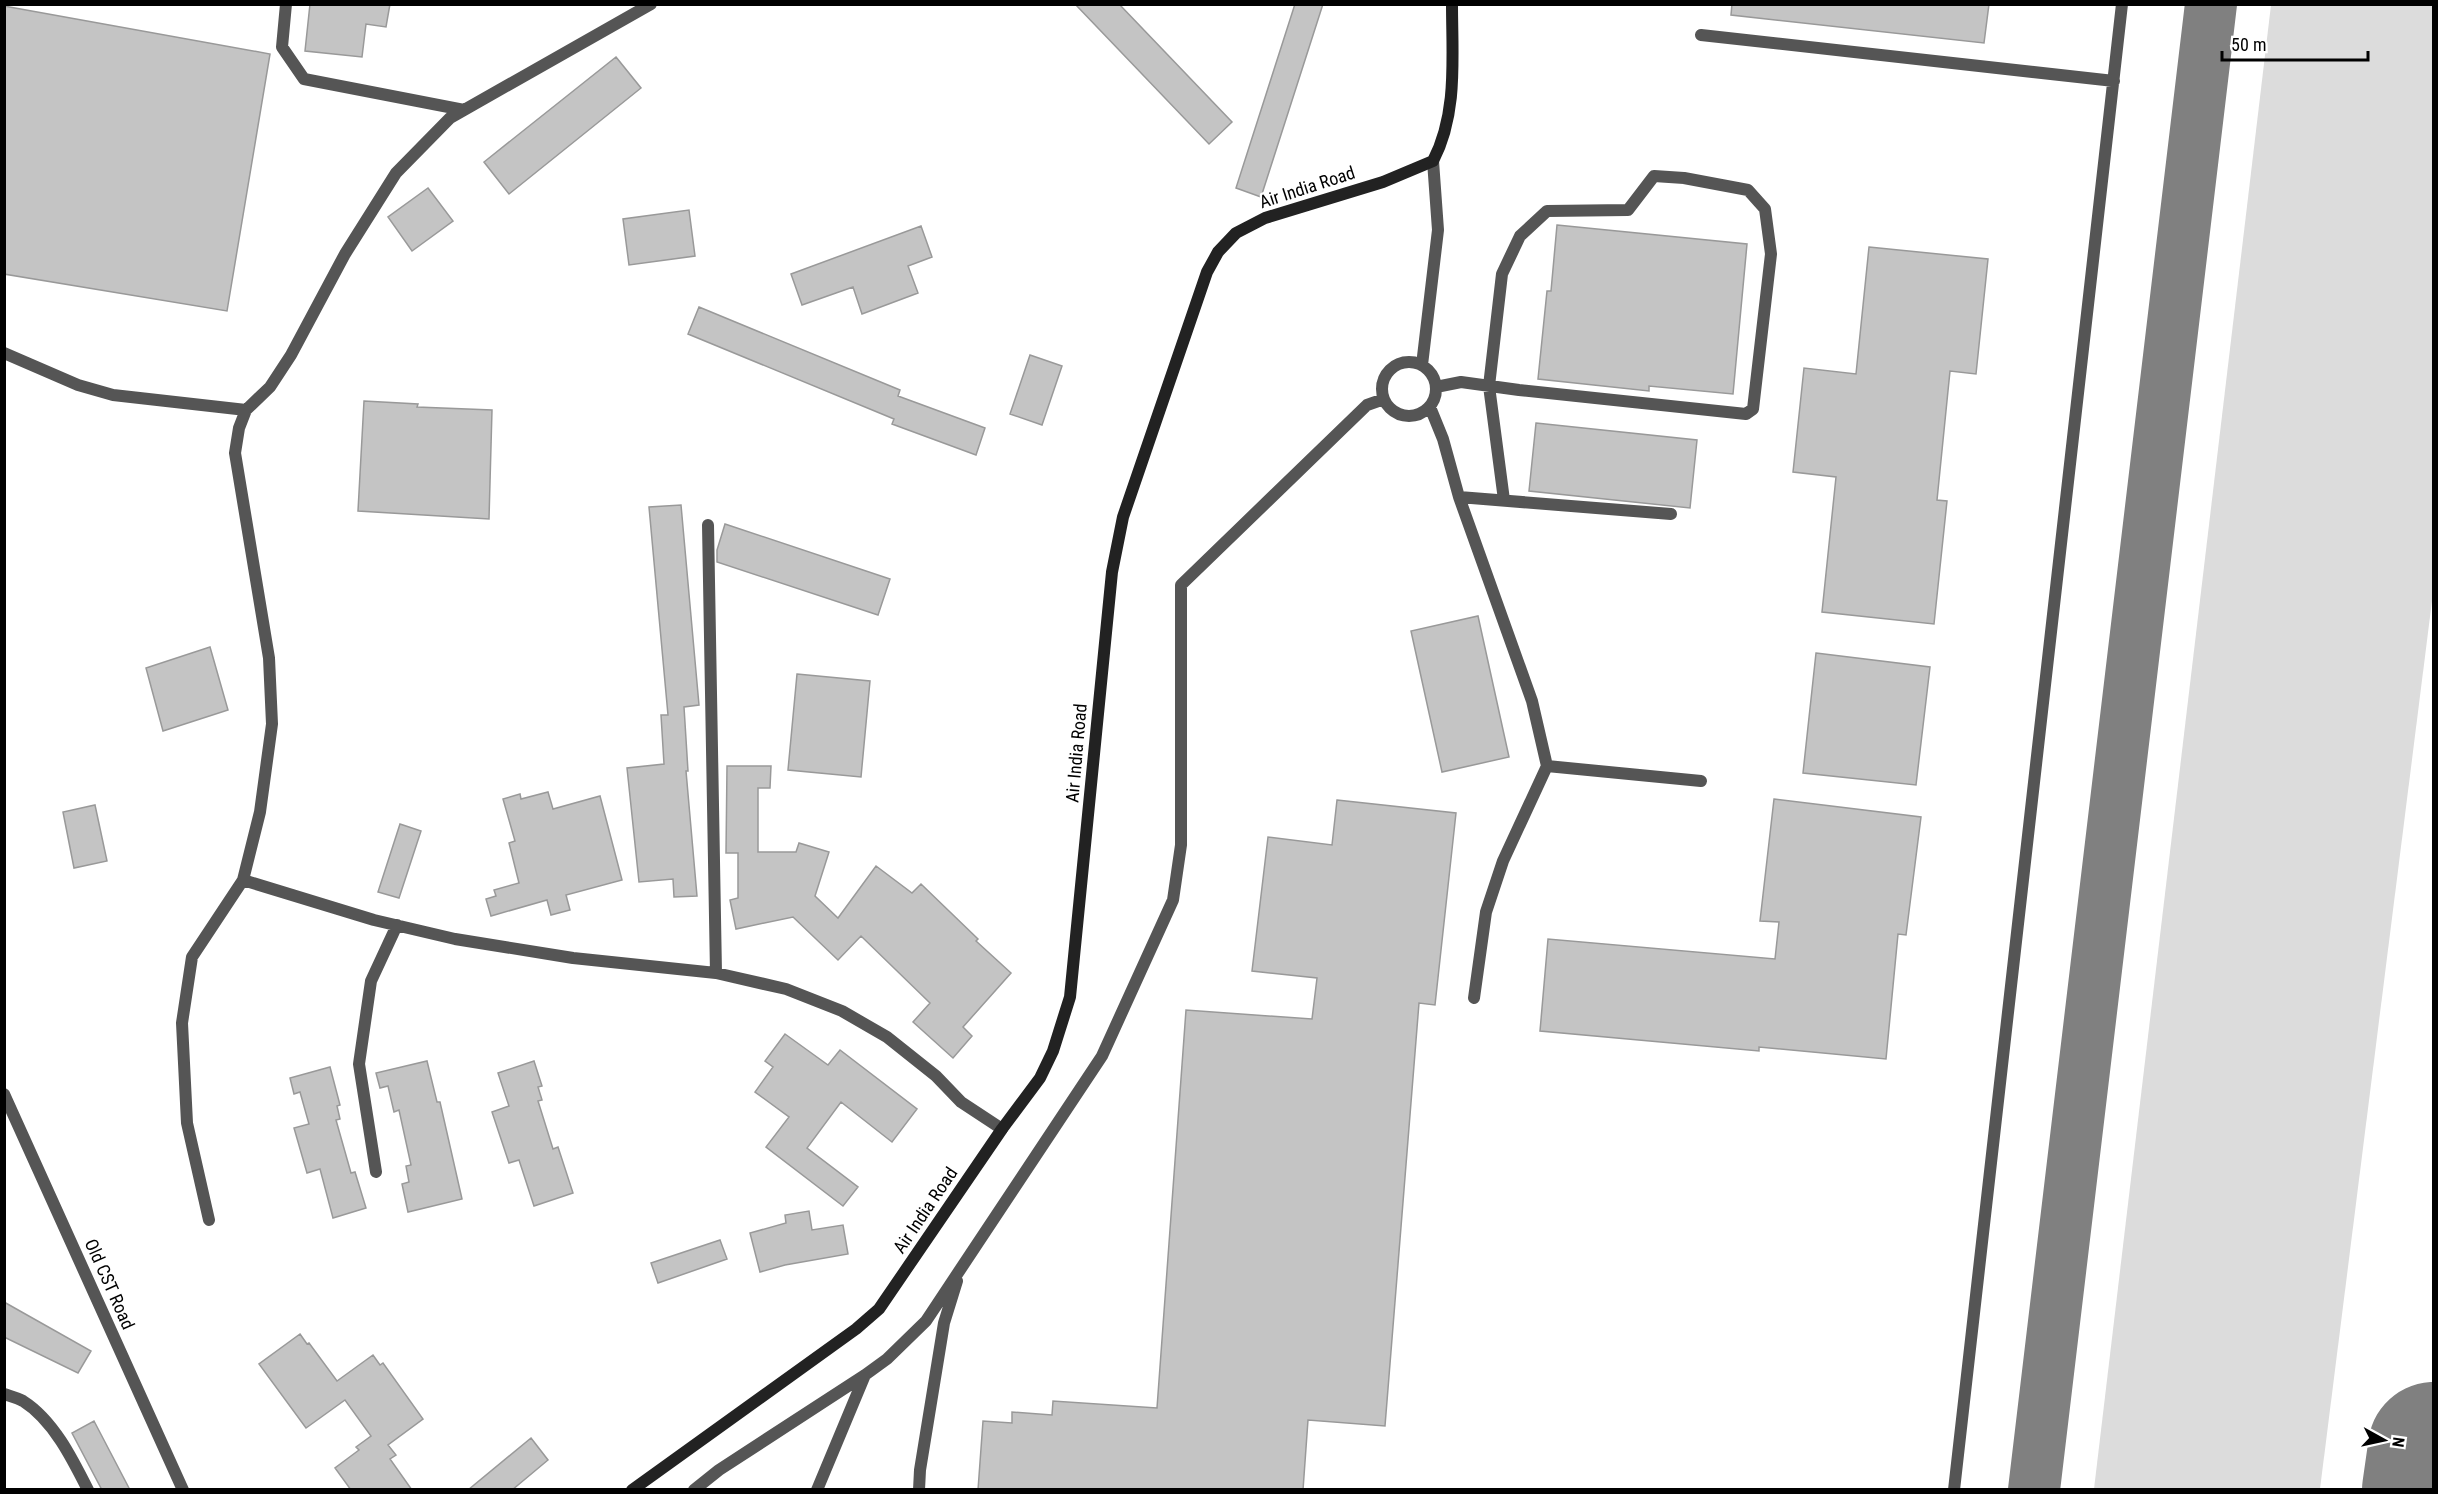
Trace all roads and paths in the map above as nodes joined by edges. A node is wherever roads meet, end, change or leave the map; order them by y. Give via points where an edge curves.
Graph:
1 (286, 4) edge
2 (651, 4) edge
3 (1452, 4) edge
4 (2122, 4) edge
5 (1701, 34) dead end
6 (2114, 81) junction
7 (464, 110) junction
8 (1433, 161) junction
9 (4, 353) edge
10 (1422, 365) junction
11 (1489, 386) junction
12 (1436, 387) junction
13 (1384, 399) junction
14 (1430, 407) junction
15 (246, 410) junction
16 (1459, 497) junction
17 (1504, 500) junction
18 (1671, 514) dead end
19 (708, 525) dead end
20 (1547, 766) junction
21 (1701, 781) dead end
22 (243, 879) junction
23 (397, 925) junction
24 (716, 973) junction
25 (1474, 998) dead end
26 (4, 1094) edge
27 (1002, 1129) junction
28 (376, 1172) dead end
29 (209, 1220) dead end
30 (963, 1266) junction
31 (865, 1375) junction
32 (4, 1394) edge
33 (88, 1490) edge
34 (183, 1490) edge
35 (632, 1490) edge
36 (694, 1490) edge
37 (817, 1490) edge
38 (919, 1490) edge
39 (1954, 1490) edge

1 - 7 street via 282,47 304,79
2 - 7 street
3 - 8 street via 1448,124
4 - 6 street
5 - 6 street
6 - 39 street
7 - 15 street via 450,118 396,173 345,254 291,356 270,387
8 - 10 street via 1438,230
8 - 27 street, Air India Road via 1383,182 1265,218 1236,233 1218,252 1207,272 1123,517 1112,572 1070,997 1040,1078
9 - 15 street via 78,385 113,395
10 - 12 street via 1433,376
10 - 13 street via 1401,363 1392,368 1384,380
11 - 11 street via 1746,414 1754,409 1771,254 1765,209 1748,190 1654,176 1629,210 1547,211 1520,236 1502,274
11 - 12 street via 1461,382
11 - 17 street
12 - 14 street
13 - 14 street via 1404,416 1420,415
13 - 30 street via 1367,405 1181,585 1181,845 1173,900 1102,1056
14 - 16 street
15 - 22 street via 235,453 269,658 272,724 260,812
16 - 17 street
16 - 20 street via 1532,701
17 - 18 street
19 - 24 street
20 - 21 street
20 - 25 street via 1503,861 1486,912
22 - 23 street
22 - 29 street via 192,957 182,1023 187,1123
23 - 24 street via 455,939 573,958
23 - 28 street via 371,981 359,1064
24 - 27 street via 786,989 842,1011 887,1037 936,1076 961,1102
26 - 34 street, Old CST Road
27 - 35 street, Air India Road via 879,1309
30 - 31 street via 926,1321
30 - 38 street via 944,1323
31 - 36 street
31 - 37 street
32 - 33 street via 22,1400 49,1426

